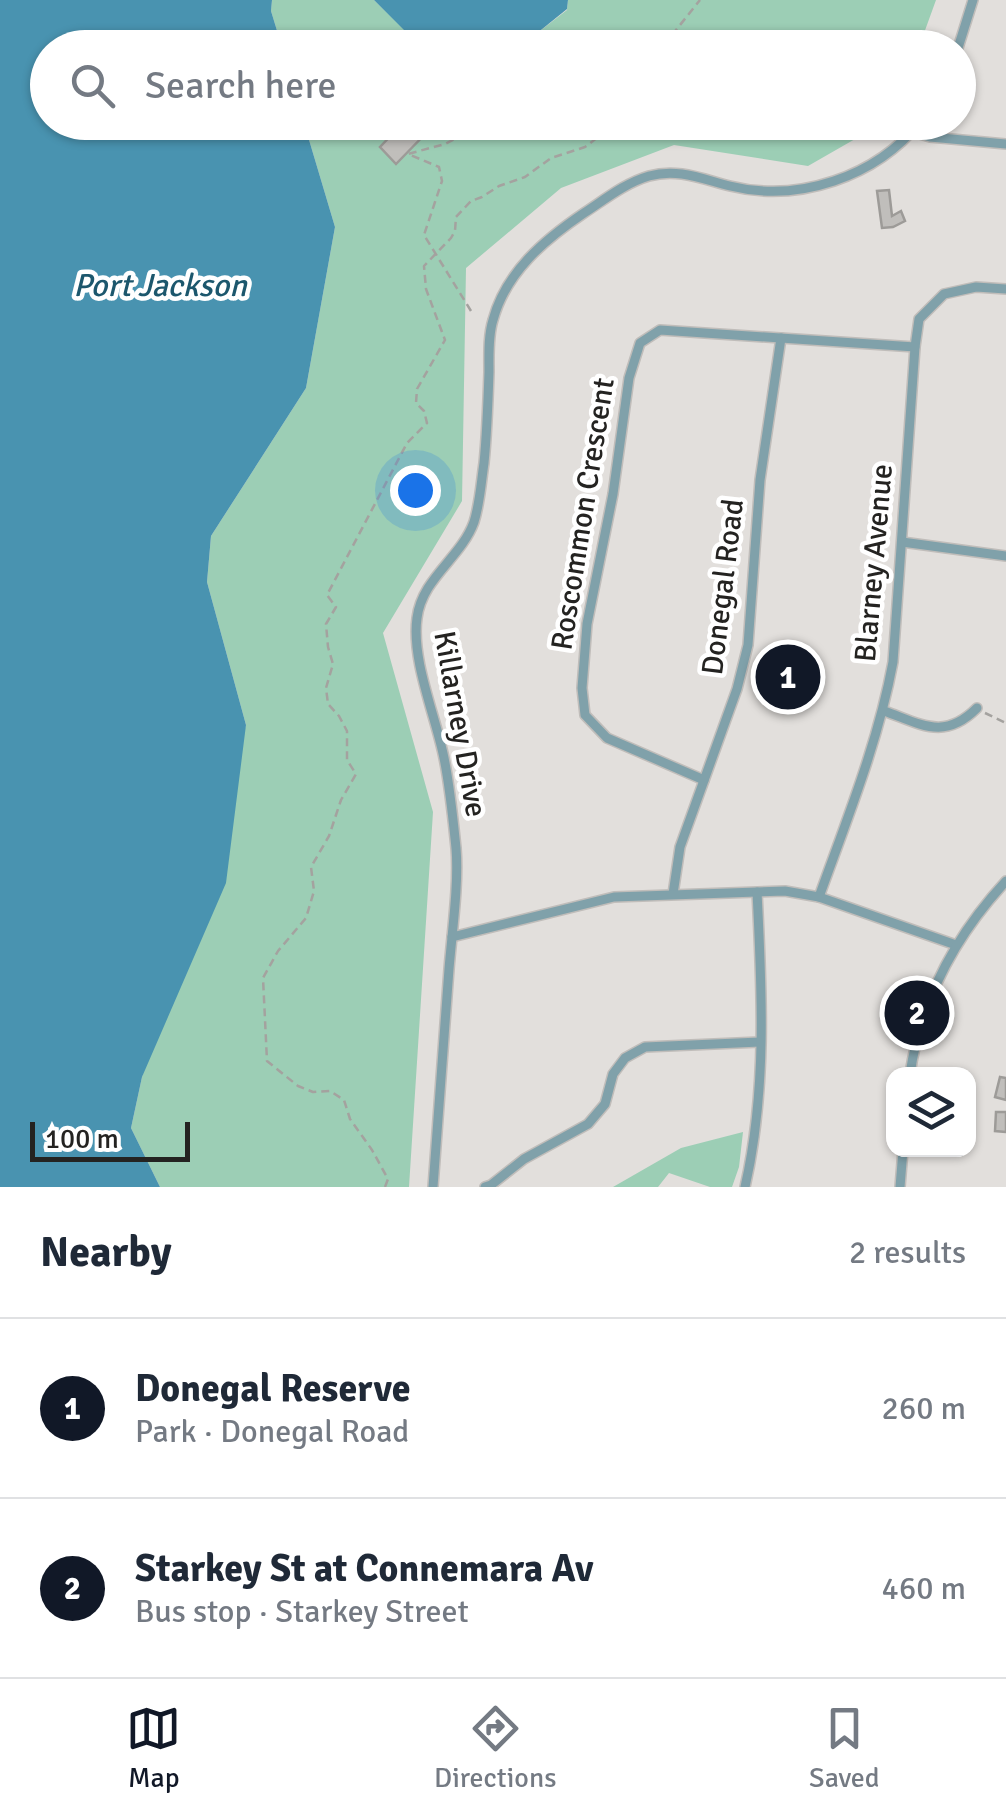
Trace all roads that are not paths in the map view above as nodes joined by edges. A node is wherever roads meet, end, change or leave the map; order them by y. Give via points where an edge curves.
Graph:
1 (972, 0) edge
2 (963, 30) edge
3 (904, 140) edge
4 (963, 140) edge
5 (1006, 144) edge
6 (1006, 289) edge
7 (781, 338) junction
8 (915, 347) junction
9 (902, 542) junction
10 (1006, 556) edge
11 (977, 708) road end
12 (884, 711) junction
13 (704, 780) junction
14 (1006, 881) edge
15 (757, 892) junction
16 (673, 894) junction
17 (819, 897) junction
18 (452, 937) junction
19 (956, 944) junction
20 (760, 1042) junction
21 (912, 1067) edge
22 (902, 1157) edge
23 (433, 1187) edge
24 (485, 1187) edge
25 (745, 1187) edge
26 (900, 1187) edge

1 - 2 street
3 - 18 street, Killarney Drive via 854,174 812,188 732,187 682,172 626,185 557,231 500,298 473,524 421,599 416,620 456,852
4 - 5 street
6 - 8 street, Blarney Avenue via 944,294 919,320
7 - 8 street, Roscommon Crescent
7 - 13 street, Donegal Road via 760,480 748,645
7 - 13 street, Roscommon Crescent via 660,330 640,343 628,378 587,624 585,715 607,738
8 - 9 street, Blarney Avenue
9 - 10 street
9 - 12 street, Blarney Avenue
11 - 12 street via 936,729
12 - 17 street, Blarney Avenue
13 - 16 street, Donegal Road via 680,847
14 - 19 street
15 - 16 street
15 - 17 street
15 - 20 street
16 - 18 street via 614,896
17 - 19 street
18 - 23 street, Killarney Drive
19 - 21 street via 928,1003
20 - 24 street via 644,1047 624,1058 605,1104 588,1124
20 - 25 street
22 - 26 street

